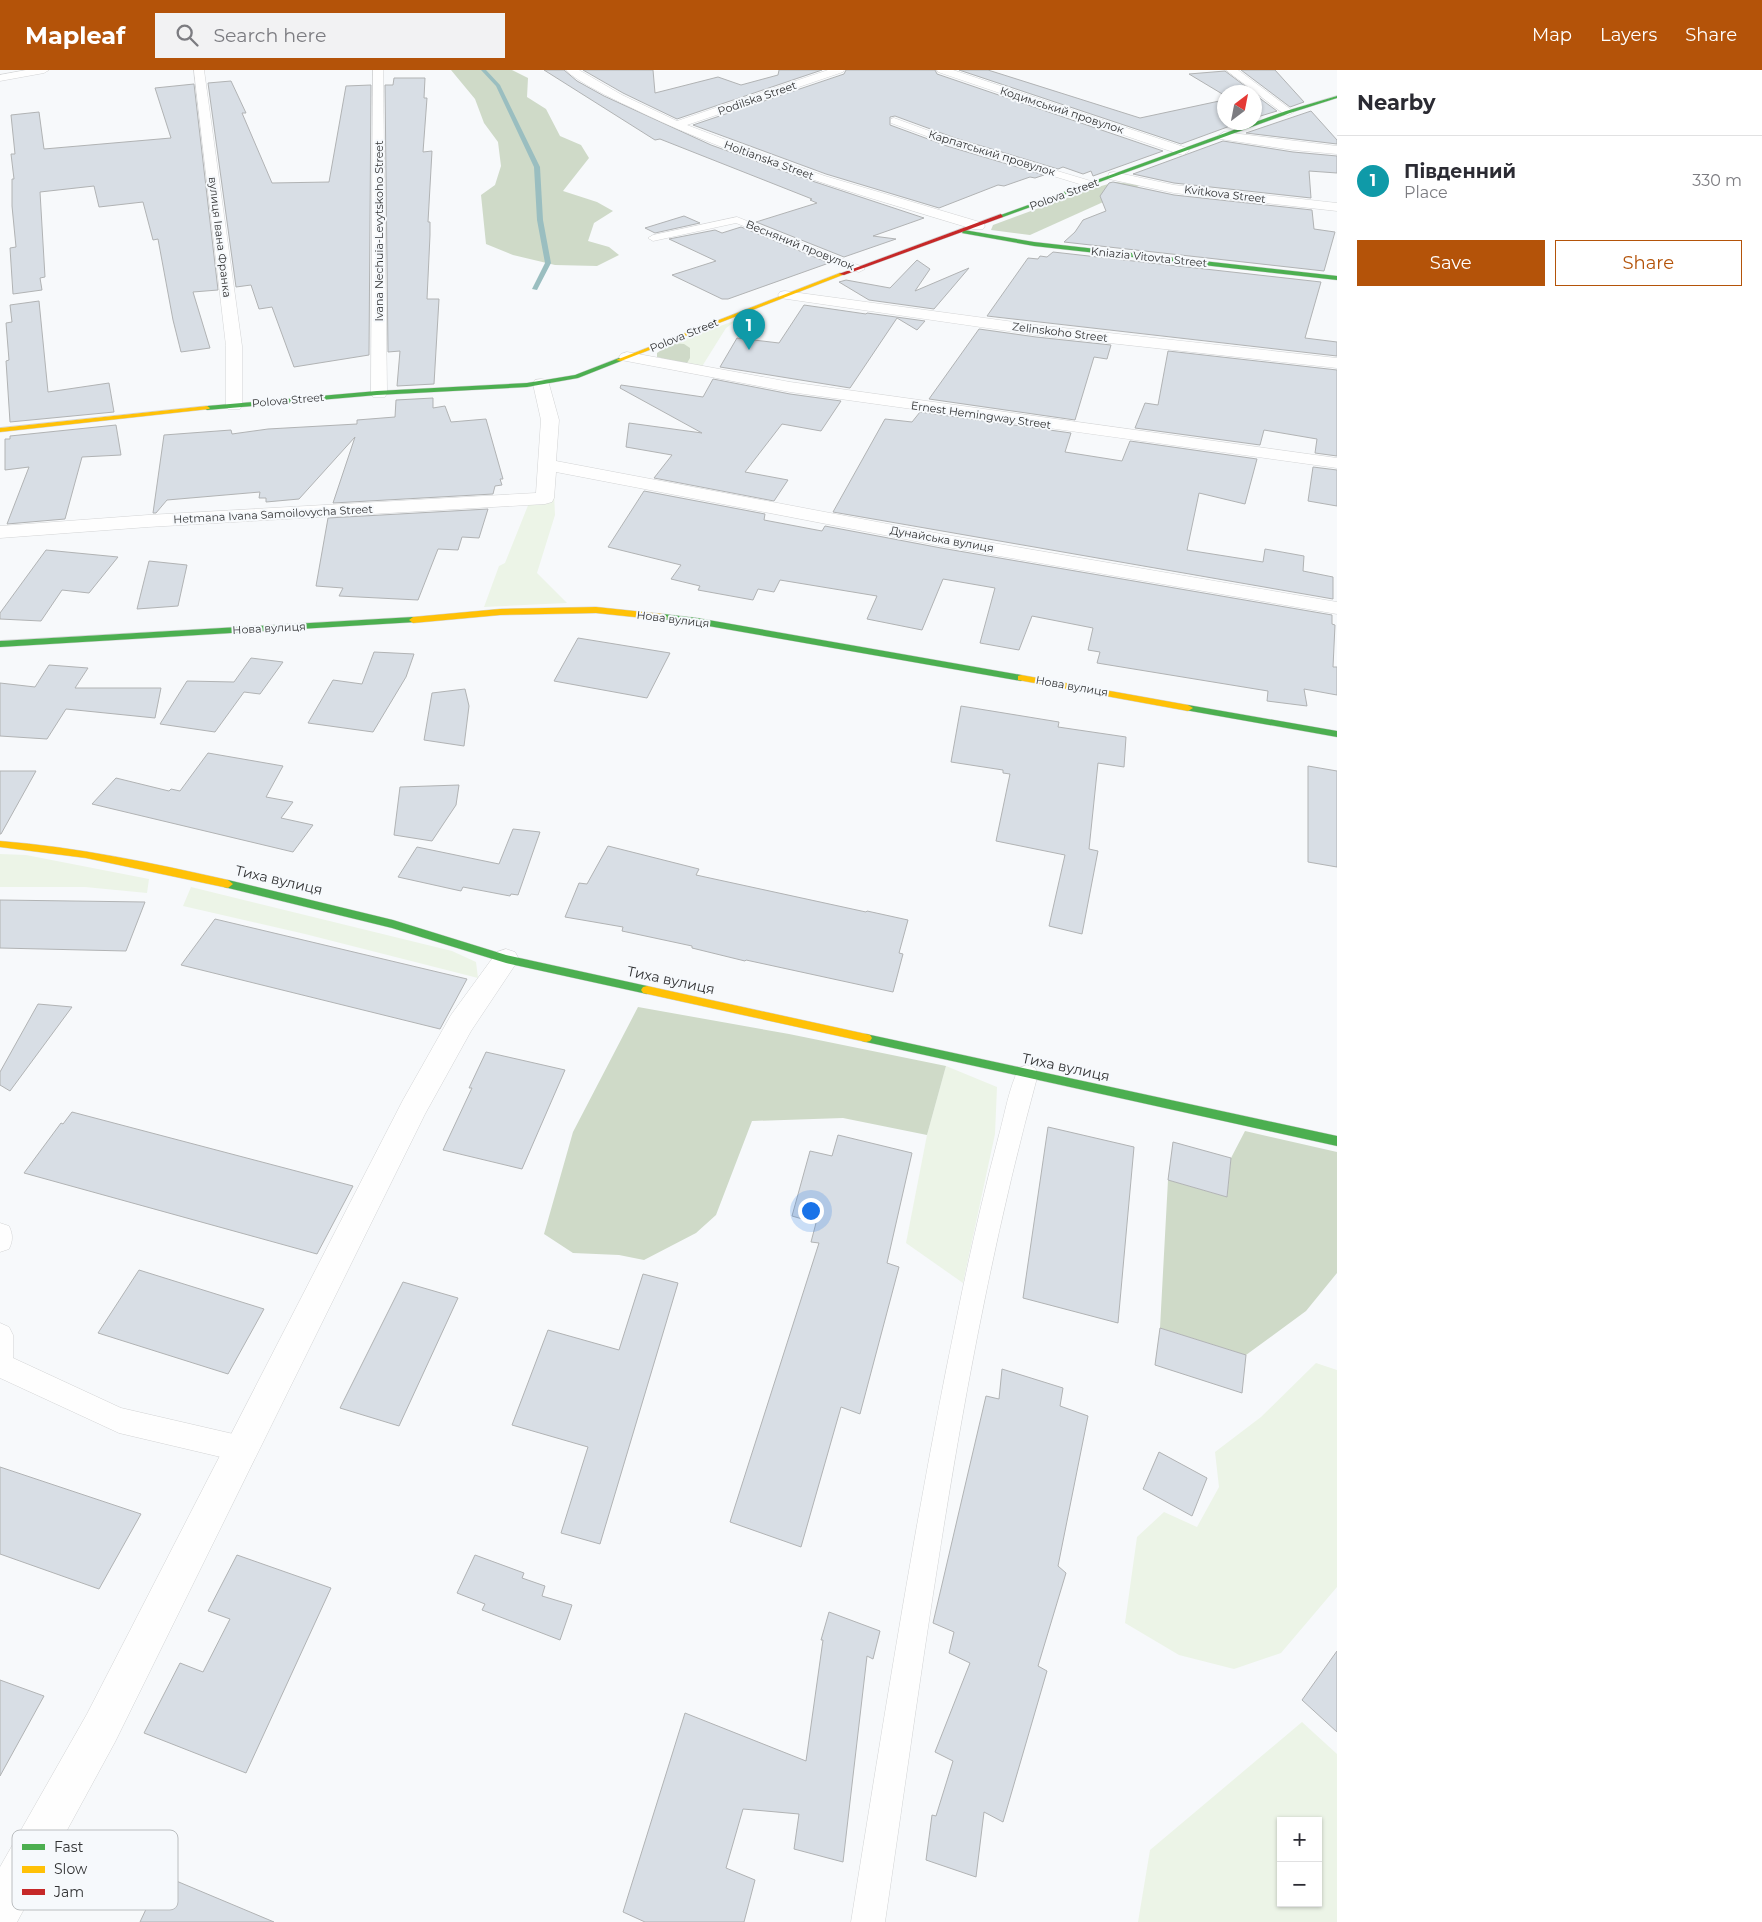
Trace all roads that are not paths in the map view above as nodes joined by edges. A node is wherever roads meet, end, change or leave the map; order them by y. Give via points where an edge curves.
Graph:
1 (44, 70) edge
2 (199, 70) edge
3 (378, 70) edge
4 (571, 70) edge
5 (839, 70) edge
6 (942, 70) edge
7 (1231, 70) edge
8 (0, 78) edge
9 (1337, 96) edge
10 (1288, 112) junction
11 (894, 120) dead end
12 (675, 125) junction
13 (1224, 136) junction
14 (1183, 150) junction
15 (1337, 150) edge
16 (1114, 176) junction
17 (1090, 184) junction
18 (1337, 207) edge
19 (978, 226) junction
20 (963, 232) junction
21 (653, 238) dead end
22 (859, 269) junction
23 (1337, 278) edge
24 (785, 295) junction
25 (627, 358) junction
26 (1337, 362) edge
27 (541, 384) junction
28 (379, 393) junction
29 (234, 405) junction
30 (0, 430) edge
31 (1337, 464) edge
32 (548, 465) junction
33 (0, 532) edge
34 (1337, 608) edge
35 (0, 644) edge
36 (1337, 734) edge
37 (0, 844) edge
38 (506, 959) junction
39 (1027, 1074) junction
40 (1337, 1141) edge
41 (0, 1234) edge
42 (0, 1241) edge
43 (0, 1335) edge
44 (0, 1365) edge
45 (242, 1449) junction
46 (45, 1830) edge
47 (12, 1889) edge
48 (0, 1910) edge
49 (868, 1922) edge

1 - 8 street
2 - 29 street, вулиця Івана Франка via 234,346
3 - 28 street, Ivana Nechuia-Levytskoho Street
4 - 12 street, Holtianska Street
5 - 12 street, Podilska Street
6 - 14 street, Кодимський провулок
7 - 10 street
9 - 10 street, Polova Street
10 - 13 street, Polova Street
11 - 17 lane, Карпатський провулок via 952,142
12 - 19 street, Holtianska Street via 826,180
13 - 14 street, Polova Street
13 - 15 street
14 - 16 street, Polova Street
16 - 17 street, Polova Street
16 - 18 street, Kvitkova Street via 1174,189
17 - 19 street, Polova Street
19 - 20 street, Polova Street
20 - 22 street, Polova Street
20 - 23 street, Kniazia Vitovta Street via 1034,244
21 - 22 lane, Весняний провулок via 737,220
22 - 24 street, Polova Street
24 - 25 street, Polova Street
24 - 26 street, Zelinskoho Street via 1036,330
25 - 27 street, Polova Street via 576,377
25 - 31 street, Ernest Hemingway Street via 790,387
27 - 28 street, Polova Street
27 - 32 street via 550,420
28 - 29 street, Polova Street
29 - 30 street, Polova Street
32 - 33 street, Hetmana Ivana Samoilovycha Street via 545,498
32 - 34 street, Дунайська вулиця via 950,541
35 - 36 street, Нова вулиця via 500,612 596,610 697,621
37 - 38 street, Тиха вулиця via 98,856 285,896 440,936
38 - 39 street, Тиха вулиця
38 - 45 street via 461,1023 413,1108
39 - 40 street, Тиха вулиця
39 - 49 lane via 991,1218 932,1511
41 - 42 lane
43 - 44 lane
44 - 45 lane via 119,1420
45 - 46 street via 102,1728
47 - 48 street

